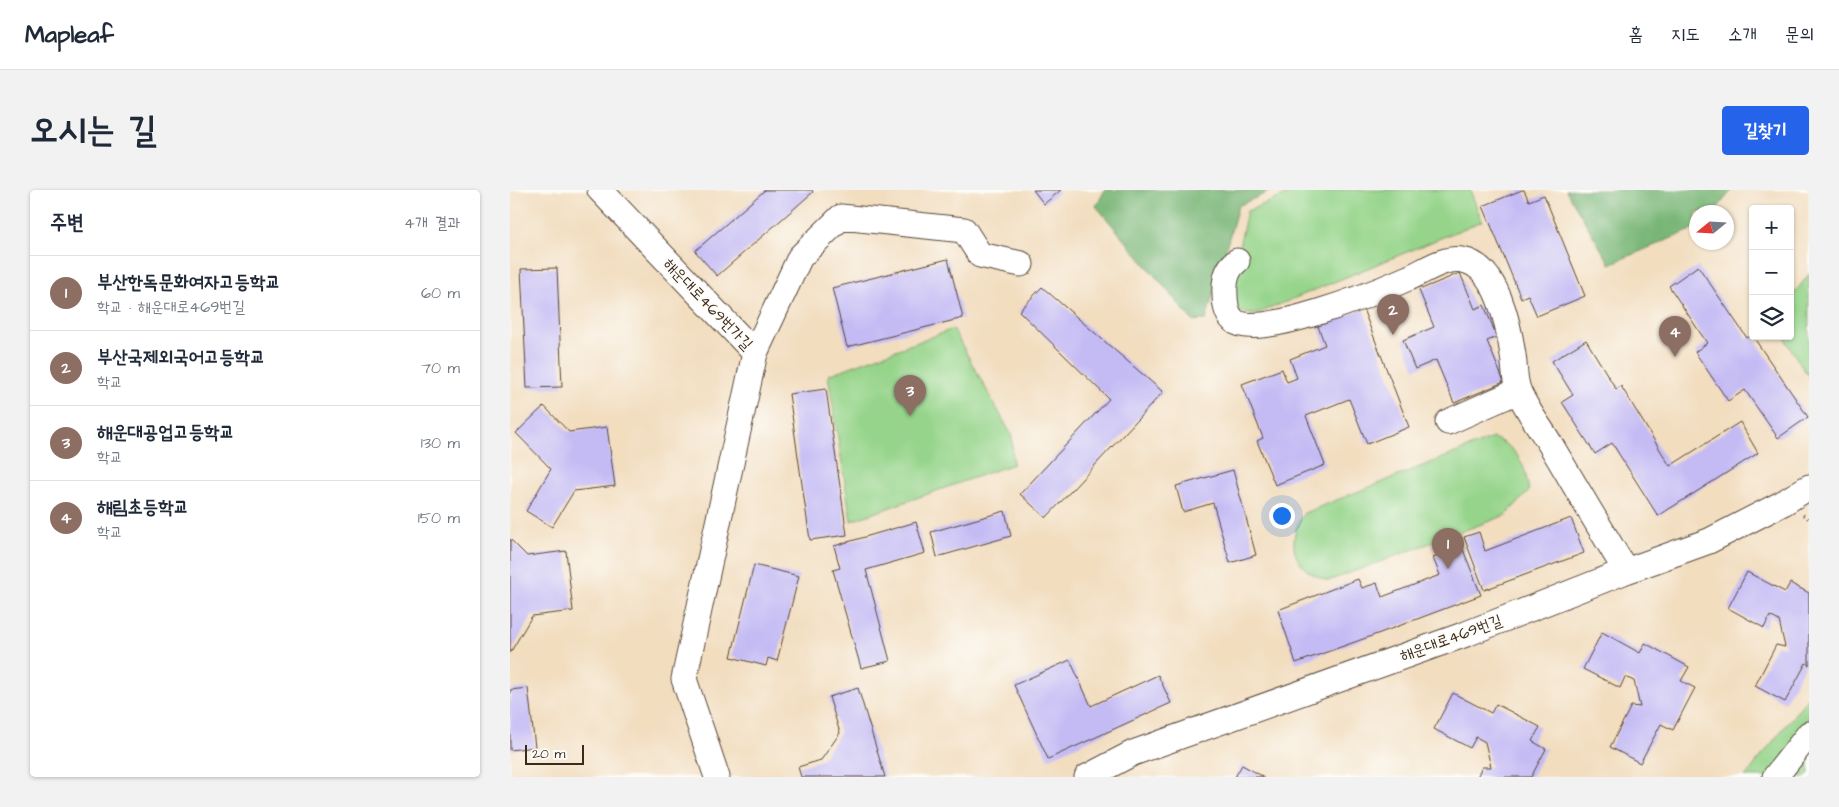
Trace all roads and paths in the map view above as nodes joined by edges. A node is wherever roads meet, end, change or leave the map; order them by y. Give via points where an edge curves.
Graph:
1 (600, 190) edge
2 (1237, 261) dead end
3 (1020, 264) dead end
4 (755, 354) junction
5 (1518, 391) junction
6 (1448, 422) dead end
7 (1809, 487) edge
8 (1626, 571) junction
9 (1809, 734) edge
10 (717, 777) edge
11 (1087, 777) edge
12 (1775, 777) edge

1 - 4 street, 해운대로469번가길
2 - 5 street via 1226,276 1226,309 1233,320 1244,325 1321,312 1408,279 1441,262 1463,260 1478,267 1500,299
3 - 4 street, 해운대로469번가길 via 980,254 964,230 841,217 800,257
4 - 10 street via 684,679
5 - 6 street
5 - 8 street
7 - 8 street, 해운대로469번길 via 1709,541
8 - 11 street, 해운대로469번길 via 1466,634 1133,753
9 - 12 street

